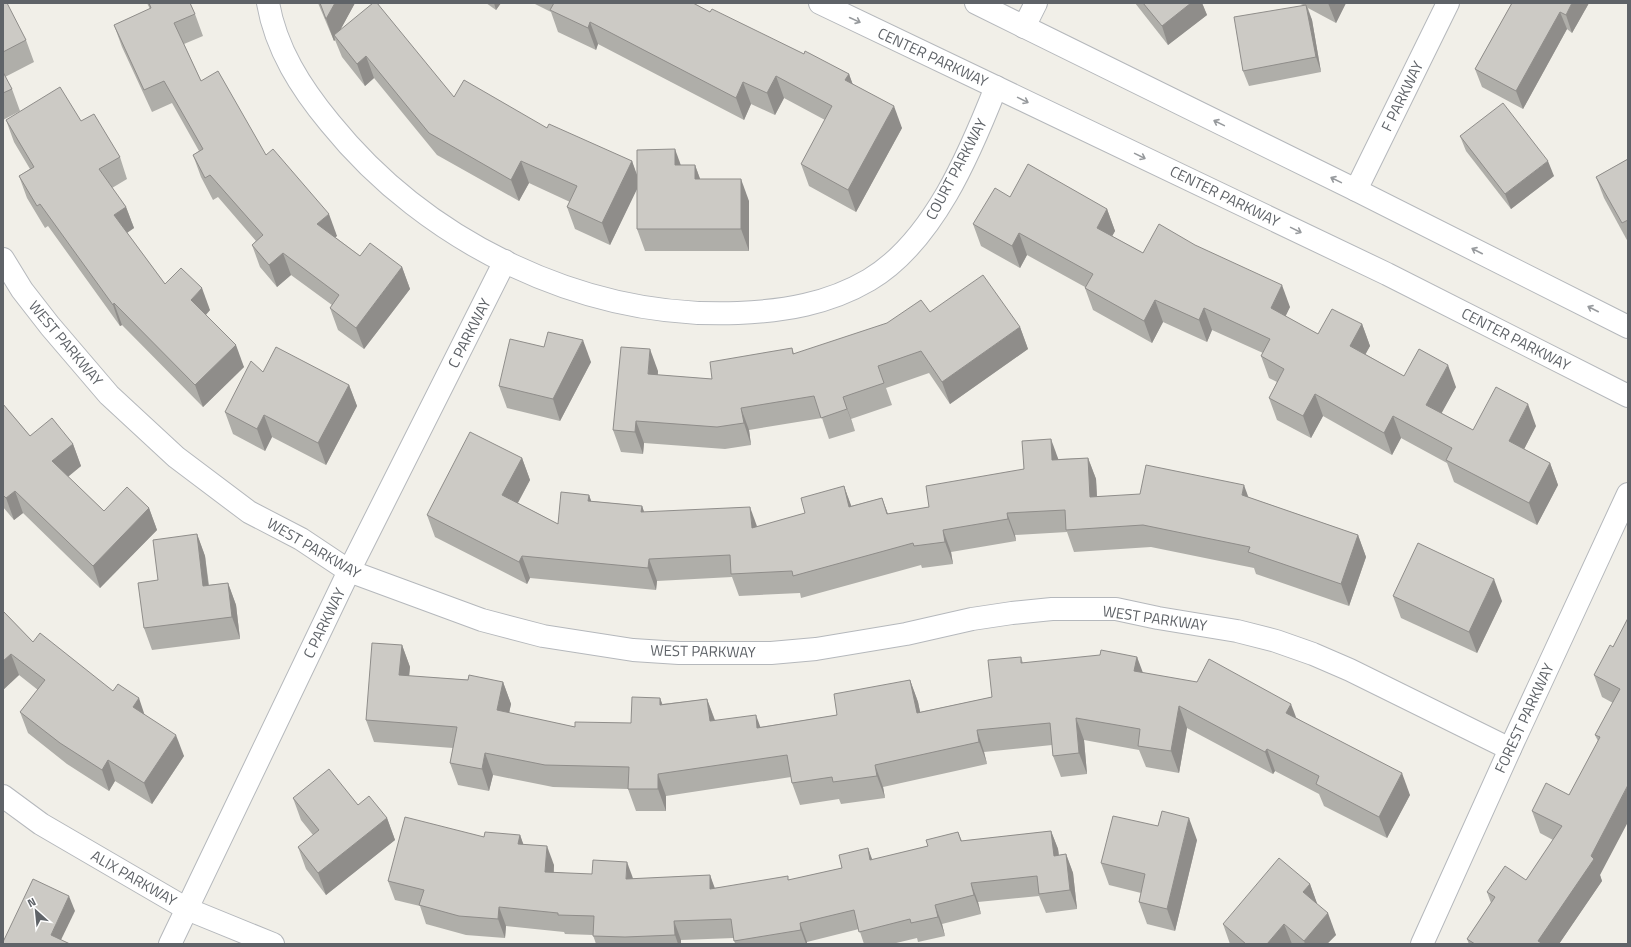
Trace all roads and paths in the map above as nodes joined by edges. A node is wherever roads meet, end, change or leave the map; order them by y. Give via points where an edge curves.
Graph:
1 (268, 3) edge
2 (820, 3) edge
3 (976, 3) edge
4 (1036, 3) edge
5 (1448, 3) edge
6 (1024, 26) junction
7 (996, 87) junction
8 (1356, 190) junction
9 (3, 259) edge
10 (505, 261) junction
11 (1628, 327) edge
12 (1628, 396) edge
13 (1628, 494) edge
14 (349, 571) junction
15 (1510, 749) junction
16 (3, 796) edge
17 (187, 909) junction
18 (170, 944) edge
19 (273, 944) edge
20 (1422, 944) edge

1 - 10 street, COURT PARKWAY via 270,18 281,50 302,85 340,136 364,162 418,209 478,248
2 -> 7 street, CENTER PARKWAY
3 - 6 street
4 - 6 street
5 - 8 street, F PARKWAY
8 -> 6 street
7 - 10 street, COURT PARKWAY via 984,118 942,203 920,235 897,259 870,279 840,295 808,306 774,312 681,312 611,300 542,279
7 -> 12 street, CENTER PARKWAY via 1387,274
11 -> 8 street
9 - 14 street, WEST PARKWAY via 22,290 50,326 109,395 176,457 250,512 301,539
10 - 14 street, C PARKWAY
13 - 15 street, FOREST PARKWAY
14 - 15 street, WEST PARKWAY via 482,620 543,636 633,650 679,653 770,653 816,649 1012,613 1052,609 1116,609 1237,631 1313,654
14 - 17 street, C PARKWAY
15 - 20 street, FOREST PARKWAY
16 - 17 street, ALIX PARKWAY via 41,824
17 - 18 street, C PARKWAY
17 - 19 street, ALIX PARKWAY

